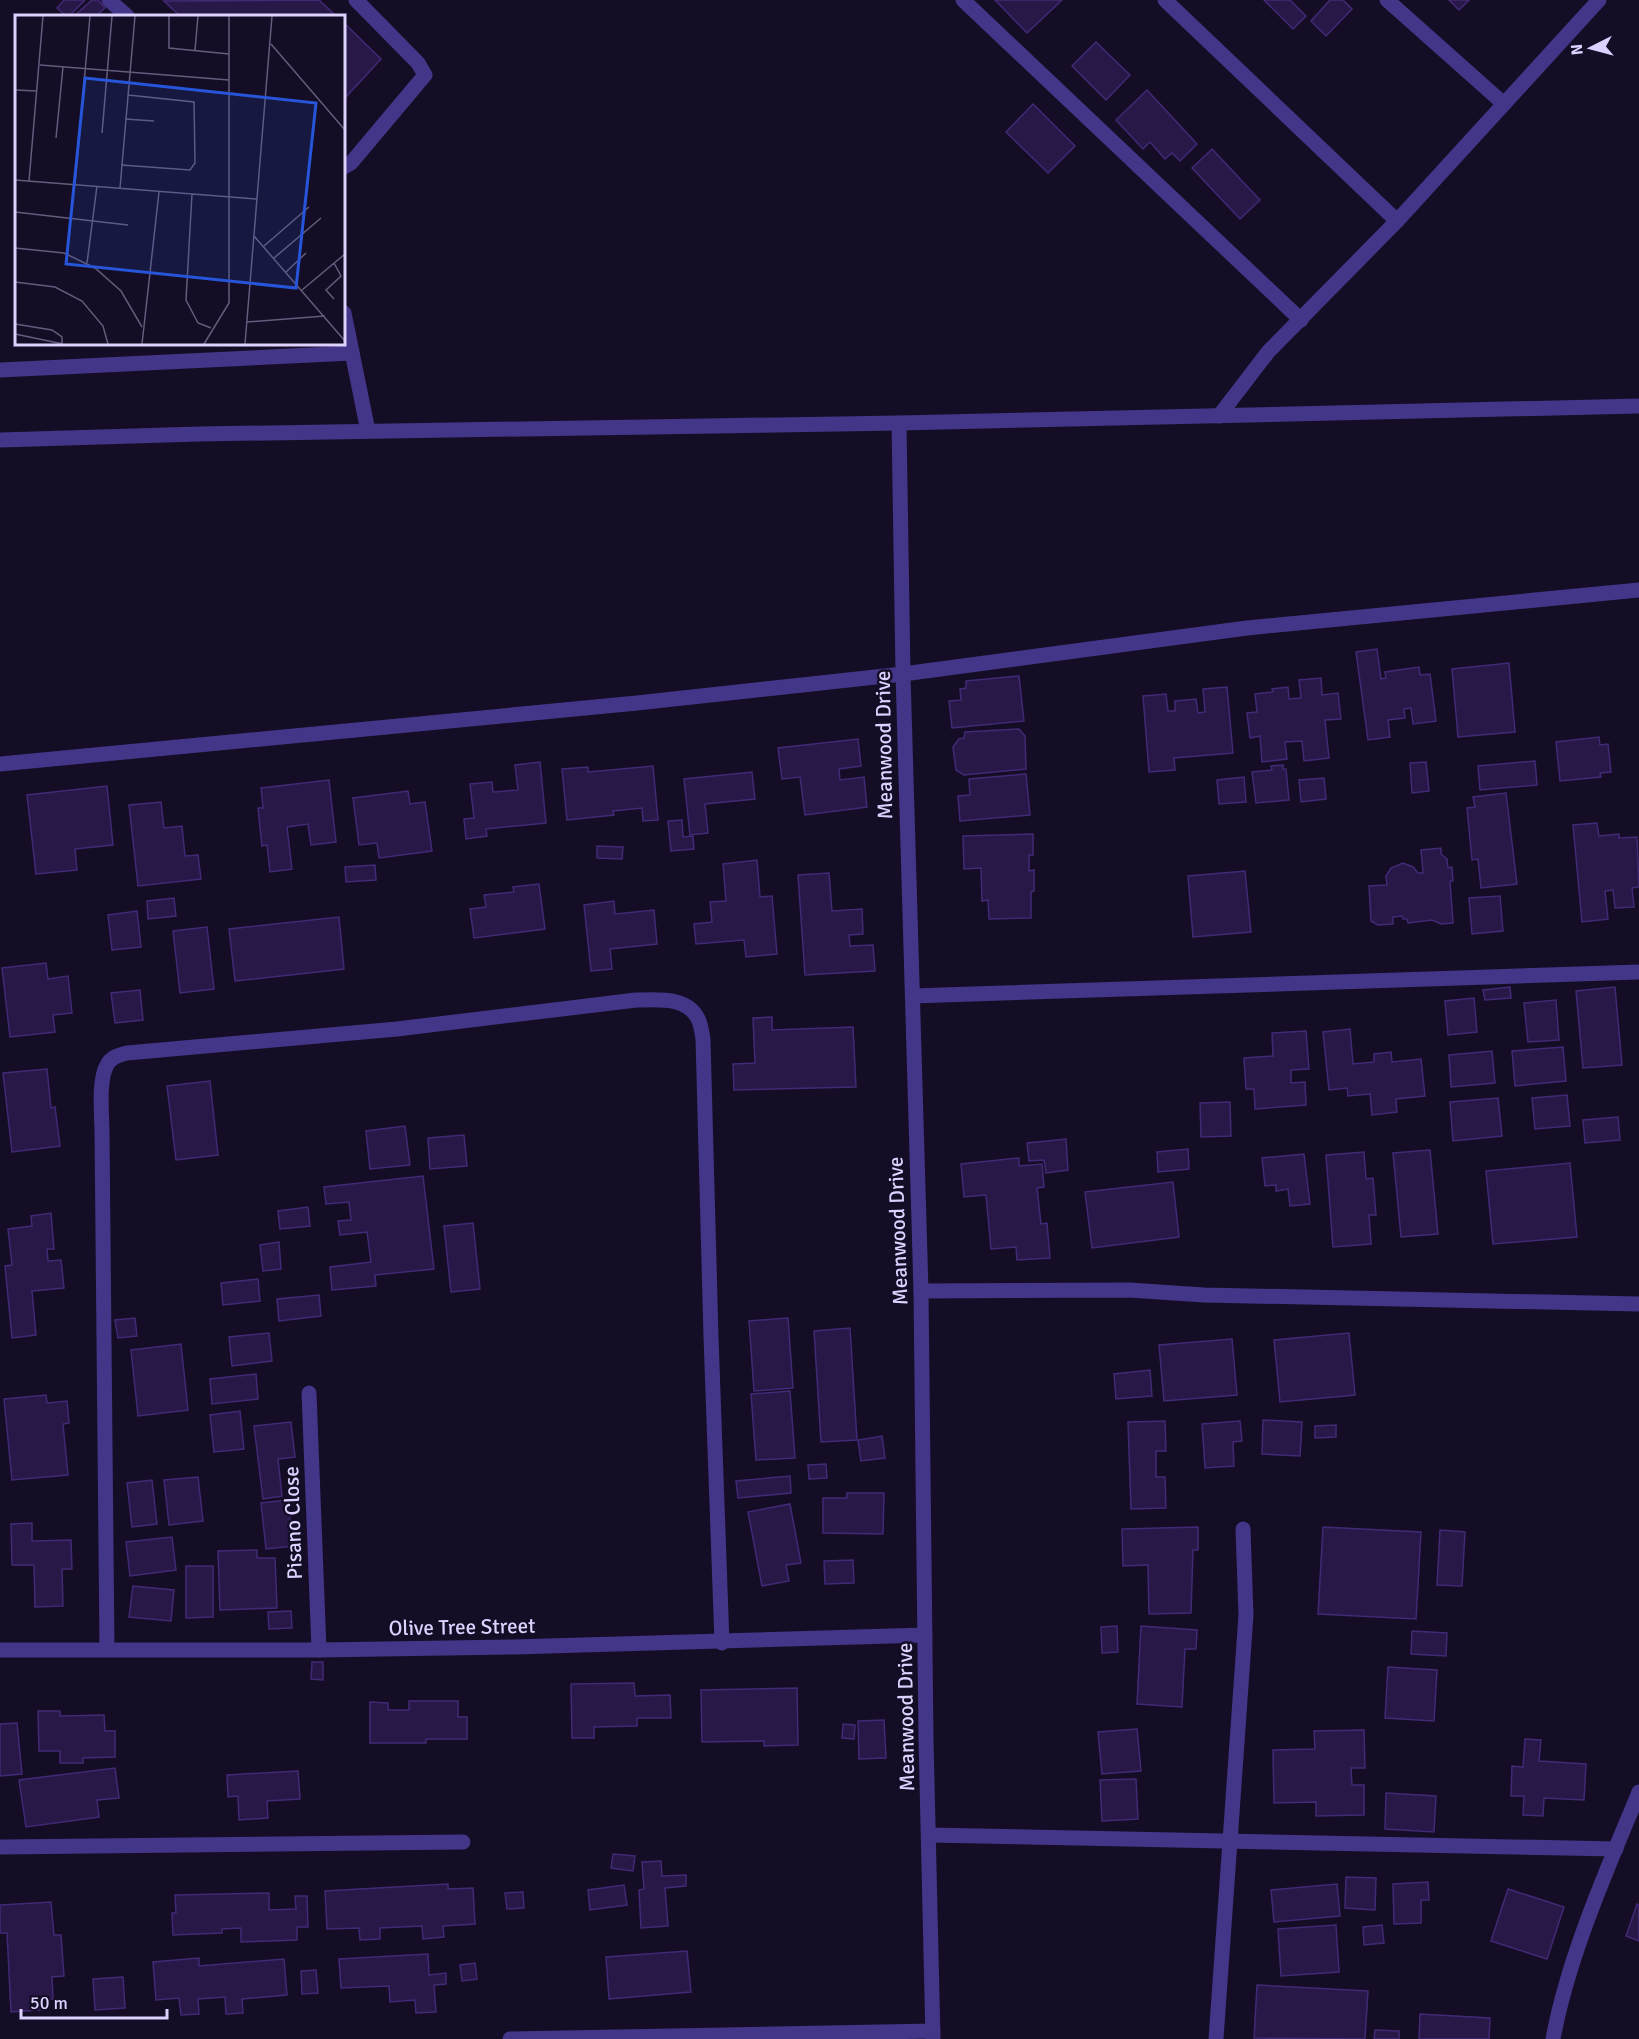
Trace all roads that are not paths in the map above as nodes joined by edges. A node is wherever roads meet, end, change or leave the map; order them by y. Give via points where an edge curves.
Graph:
1 (109, 0) edge
2 (356, 0) edge
3 (963, 0) edge
4 (1165, 0) edge
5 (1388, 0) edge
6 (1599, 0) edge
7 (126, 15) edge
8 (1504, 104) junction
9 (345, 166) edge
10 (1397, 221) junction
11 (345, 318) edge
12 (1301, 320) junction
13 (352, 353) junction
14 (0, 370) edge
15 (1639, 406) edge
16 (1219, 416) junction
17 (899, 423) junction
18 (368, 431) junction
19 (0, 440) edge
20 (1639, 590) edge
21 (903, 674) junction
22 (0, 764) edge
23 (1639, 972) edge
24 (913, 996) junction
25 (921, 1291) junction
26 (1639, 1304) edge
27 (309, 1393) dead end
28 (1243, 1529) dead end
29 (925, 1635) junction
30 (722, 1643) junction
31 (107, 1649) junction
32 (0, 1650) edge
33 (319, 1650) junction
34 (1639, 1792) edge
35 (929, 1835) junction
36 (1230, 1840) junction
37 (463, 1842) dead end
38 (0, 1847) edge
39 (1616, 1849) junction
40 (933, 2035) edge
41 (510, 2039) edge
42 (1216, 2039) edge
43 (1553, 2039) edge

1 - 7 street
2 - 9 street via 425,75
3 - 12 street
4 - 10 street
5 - 8 street
6 - 8 street
8 - 10 street
10 - 12 street
11 - 13 street
12 - 16 street via 1268,352
13 - 14 street
13 - 18 street
15 - 16 street
16 - 17 street
17 - 18 street
17 - 21 street, Meanwood Drive
18 - 19 street
20 - 21 street via 1247,628
21 - 22 street
21 - 24 street, Meanwood Drive
23 - 24 street
24 - 25 street, Meanwood Drive
25 - 26 street via 1129,1290
25 - 29 street, Meanwood Drive
27 - 33 street, Pisano Close
28 - 36 street via 1246,1615
29 - 30 street, Olive Tree Street
29 - 35 street, Meanwood Drive
30 - 31 street via 703,1039 699,1020 688,1005 669,1000 636,1000 397,1029 127,1053 106,1065 102,1079 102,1133
30 - 33 street, Olive Tree Street
31 - 32 street, Olive Tree Street
31 - 33 street, Olive Tree Street
34 - 39 street
35 - 36 street
35 - 40 street, Meanwood Drive
36 - 39 street
36 - 42 street
37 - 38 street
39 - 43 street via 1560,2000
40 - 41 street

